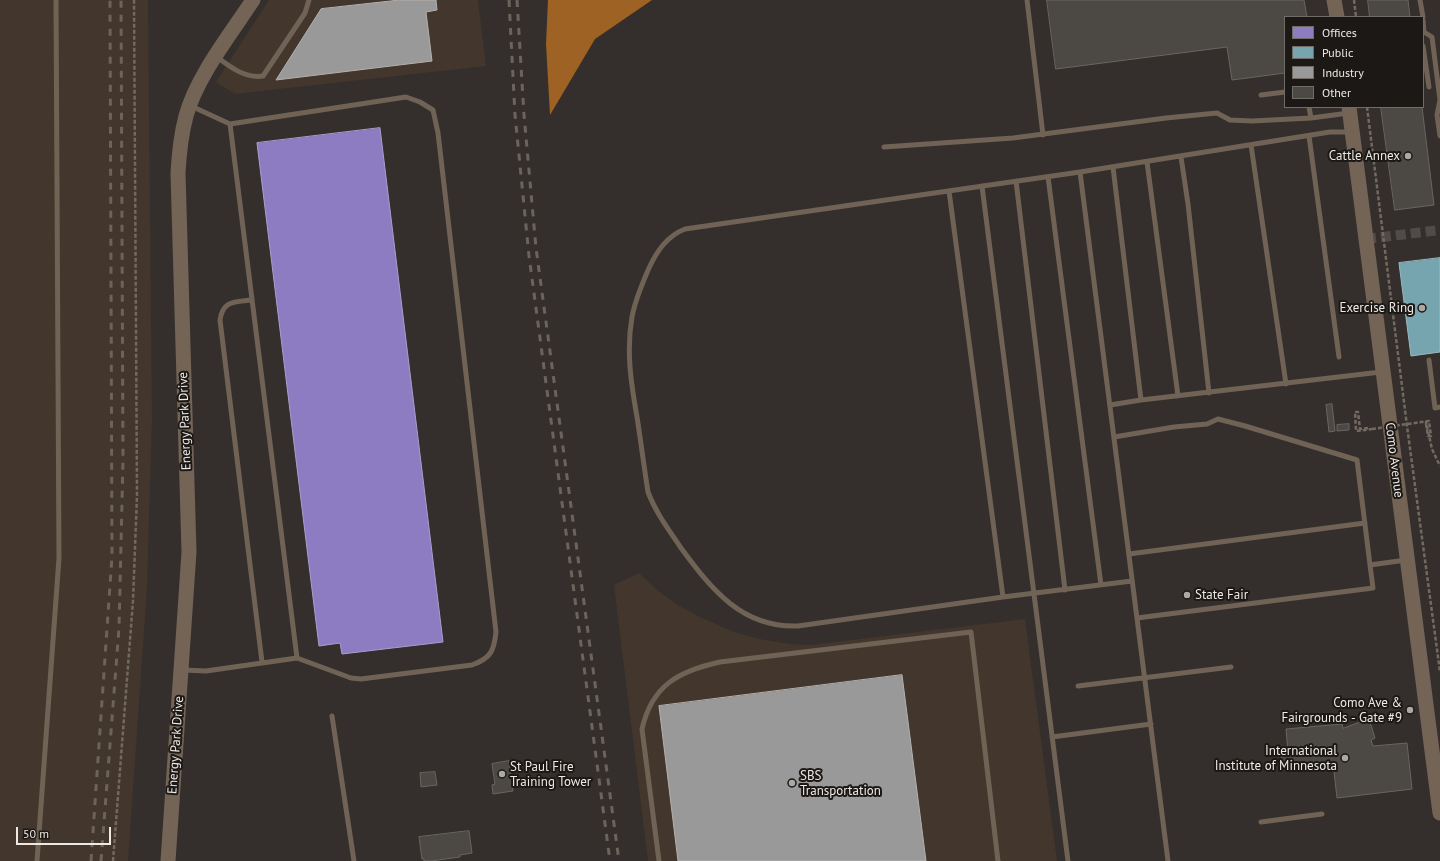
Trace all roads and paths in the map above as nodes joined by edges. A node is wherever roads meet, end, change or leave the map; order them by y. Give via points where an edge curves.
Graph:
1 (56, 0) edge
2 (134, 0) edge
3 (253, 0) edge
4 (309, 0) edge
5 (1026, 0) edge
6 (1334, 0) edge
7 (1354, 0) edge
8 (1420, 0) edge
9 (1337, 16) edge
10 (1356, 16) edge
11 (1422, 16) edge
12 (1424, 34) edge
13 (1424, 53) edge
14 (216, 57) junction
15 (1429, 87) dead end
16 (1284, 92) edge
17 (1261, 95) dead end
18 (190, 105) junction
19 (1309, 108) edge
20 (1367, 108) edge
21 (1350, 110) edge
22 (1310, 118) junction
23 (230, 124) junction
24 (1352, 132) junction
25 (1043, 135) junction
26 (1309, 136) junction
27 (1440, 136) edge
28 (1251, 145) junction
29 (884, 147) dead end
30 (1181, 156) junction
31 (1147, 162) junction
32 (1114, 167) junction
33 (1080, 172) junction
34 (1048, 176) junction
35 (1016, 181) junction
36 (982, 186) junction
37 (949, 191) junction
38 (251, 300) junction
39 (1339, 357) dead end
40 (1429, 360) dead end
41 (1383, 372) junction
42 (1286, 384) junction
43 (1209, 393) junction
44 (1178, 396) junction
45 (1141, 400) junction
46 (1110, 405) junction
47 (1440, 407) edge
48 (1368, 428) dead end
49 (1114, 436) junction
50 (1440, 466) edge
51 (1365, 523) junction
52 (1129, 554) junction
53 (1407, 560) junction
54 (1370, 565) junction
55 (1132, 581) junction
56 (1101, 585) junction
57 (1065, 590) junction
58 (1033, 594) junction
59 (1003, 597) junction
60 (1137, 618) junction
61 (1439, 657) edge
62 (297, 658) junction
63 (262, 662) junction
64 (1231, 667) dead end
65 (181, 670) junction
66 (1440, 672) edge
67 (1145, 678) junction
68 (1078, 686) dead end
69 (332, 716) dead end
70 (1151, 724) junction
71 (1052, 737) junction
72 (1440, 813) edge
73 (1322, 814) dead end
74 (1261, 822) dead end
75 (37, 861) edge
76 (113, 861) edge
77 (168, 861) edge
78 (354, 861) edge
79 (659, 861) edge
80 (998, 861) edge
81 (1068, 861) edge
82 (1168, 861) edge

1 - 75 lane via 59,558
2 - 76 path via 137,495 133,602
3 - 14 street, Energy Park Drive
4 - 14 lane via 305,13 263,76 249,76
5 - 25 lane
6 - 9 street
7 - 10 path
8 - 11 lane
12 - 27 lane via 1432,38 1440,100 1437,115
13 - 15 lane
14 - 18 street, Energy Park Drive
16 - 17 lane
18 - 23 lane
18 - 65 street, Energy Park Drive via 181,138 178,173 189,552
19 - 22 lane
20 - 61 path
21 - 22 lane
21 - 24 street, Como Avenue
22 - 25 lane via 1252,122 1230,120 1217,113
23 - 38 lane
23 - 62 lane via 406,98 420,102 433,110 439,141 496,632 494,647 483,660 472,665 361,679 351,678
24 - 26 lane via 1330,132
24 - 41 street, Como Avenue
25 - 29 lane
26 - 28 lane
26 - 39 lane
28 - 30 lane
28 - 42 lane
30 - 31 lane
30 - 43 lane
31 - 32 lane
31 - 44 lane
32 - 33 lane
32 - 45 lane
33 - 34 lane
33 - 46 lane
34 - 35 lane
34 - 56 lane
35 - 36 lane
35 - 57 lane
36 - 37 lane
36 - 58 lane
37 - 59 lane
37 - 59 lane via 678,231 658,252 637,296 629,338 629,371 648,492 653,506 710,585 724,600 740,610 770,624 798,626
38 - 62 lane
38 - 63 lane via 226,305 221,312 220,320
40 - 47 lane via 1435,408
41 - 42 lane
41 - 53 street, Como Avenue
42 - 43 lane
43 - 44 lane
44 - 45 lane
45 - 46 lane
46 - 49 lane
48 - 50 path, bridge via 1360,429 1358,412 1355,412 1356,431 1429,421 1431,436 1428,436 1426,422 1432,449
49 - 51 lane via 1207,424 1218,420 1357,460
49 - 52 lane
51 - 52 lane
51 - 54 lane
52 - 55 lane
53 - 54 lane
53 - 72 street, Como Avenue
54 - 60 lane via 1373,588
55 - 56 lane
55 - 60 lane
56 - 57 lane
57 - 58 lane
58 - 59 lane
58 - 71 lane
60 - 67 lane
61 - 66 path
62 - 63 lane
63 - 65 lane via 206,671
64 - 67 lane
65 - 77 street, Energy Park Drive
67 - 68 lane
67 - 70 lane
69 - 78 lane
70 - 71 lane
70 - 82 lane
71 - 81 lane
73 - 74 lane
79 - 80 lane via 642,729 645,714 662,687 682,673 720,662 971,632

